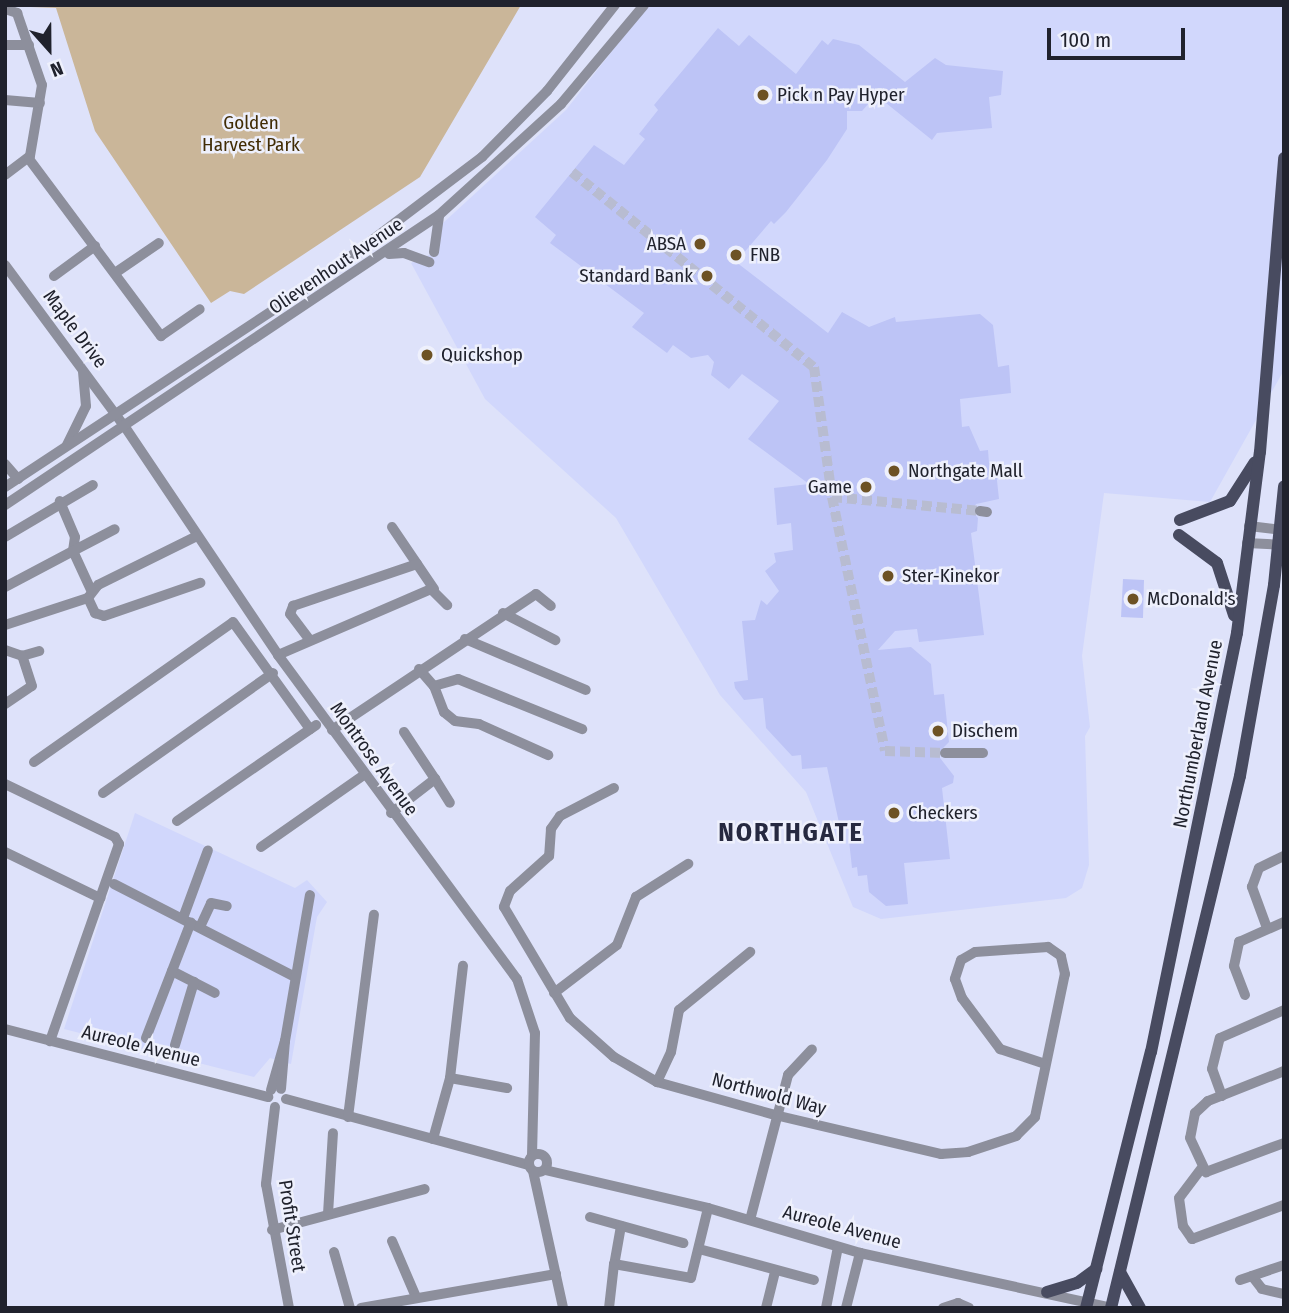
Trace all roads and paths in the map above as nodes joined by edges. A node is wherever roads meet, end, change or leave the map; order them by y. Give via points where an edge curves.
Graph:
1 (615, 5) edge
2 (644, 5) edge
3 (5, 9) edge
4 (5, 44) edge
5 (29, 46) junction
6 (5, 100) edge
7 (40, 103) junction
8 (1284, 158) edge
9 (29, 159) junction
10 (5, 175) edge
11 (439, 215) junction
12 (159, 243) dead end
13 (95, 246) junction
14 (387, 254) junction
15 (5, 265) edge
16 (115, 273) junction
17 (54, 276) dead end
18 (200, 309) dead end
19 (83, 368) junction
20 (117, 414) junction
21 (125, 427) junction
22 (65, 448) junction
23 (1260, 452) junction
24 (5, 464) edge
25 (18, 479) junction
26 (93, 485) dead end
27 (5, 487) edge
28 (1284, 487) edge
29 (60, 501) junction
30 (5, 505) edge
31 (1180, 520) dead end
32 (1249, 526) junction
33 (392, 527) dead end
34 (115, 529) dead end
35 (1281, 530) edge
36 (1179, 535) dead end
37 (197, 536) junction
38 (5, 537) edge
39 (1247, 542) junction
40 (1280, 544) edge
41 (74, 551) junction
42 (417, 564) junction
43 (1284, 575) edge
44 (200, 583) dead end
45 (1274, 585) junction
46 (5, 587) edge
47 (434, 589) junction
48 (90, 594) junction
49 (447, 605) dead end
50 (551, 606) dead end
51 (503, 613) junction
52 (5, 625) edge
53 (1237, 633) junction
54 (309, 639) junction
55 (465, 639) junction
56 (555, 640) dead end
57 (5, 650) edge
58 (39, 651) dead end
59 (278, 655) junction
60 (22, 656) junction
61 (419, 669) junction
62 (273, 673) junction
63 (434, 685) junction
64 (586, 690) dead end
65 (5, 704) edge
66 (324, 719) junction
67 (310, 729) junction
68 (582, 729) dead end
69 (332, 730) junction
70 (404, 732) dead end
71 (945, 753) tunnel mouth
72 (984, 753) dead end
73 (548, 755) dead end
74 (34, 761) dead end
75 (364, 775) junction
76 (435, 779) junction
77 (5, 785) edge
78 (614, 788) dead end
79 (103, 793) dead end
80 (450, 803) dead end
81 (391, 813) junction
82 (177, 821) dead end
83 (261, 847) dead end
84 (208, 850) dead end
85 (5, 852) edge
86 (1284, 856) edge
87 (688, 864) dead end
88 (114, 884) dead end
89 (310, 895) dead end
90 (100, 898) junction
91 (227, 906) dead end
92 (374, 915) dead end
93 (191, 922) junction
94 (1284, 922) edge
95 (1266, 928) junction
96 (750, 952) dead end
97 (463, 966) dead end
98 (172, 971) junction
99 (295, 977) junction
100 (194, 982) junction
101 (215, 993) dead end
102 (554, 993) junction
103 (1245, 995) dead end
104 (1284, 1010) edge
105 (5, 1029) edge
106 (146, 1038) dead end
107 (50, 1041) junction
108 (175, 1045) dead end
109 (811, 1049) dead end
110 (1045, 1064) junction
111 (1284, 1072) edge
112 (450, 1078) junction
113 (657, 1082) junction
114 (507, 1088) dead end
115 (276, 1094) junction
116 (1222, 1096) junction
117 (775, 1115) junction
118 (348, 1118) junction
119 (333, 1133) dead end
120 (433, 1139) junction
121 (1284, 1143) edge
122 (538, 1164) junction
123 (1201, 1169) junction
124 (425, 1189) dead end
125 (1284, 1205) edge
126 (708, 1208) junction
127 (328, 1214) junction
128 (590, 1217) dead end
129 (750, 1220) junction
130 (621, 1226) junction
131 (272, 1230) junction
132 (392, 1241) dead end
133 (683, 1242) dead end
134 (838, 1247) junction
135 (699, 1249) junction
136 (334, 1252) dead end
137 (860, 1253) junction
138 (614, 1264) junction
139 (1284, 1265) edge
140 (1119, 1268) junction
141 (1096, 1269) junction
142 (775, 1270) junction
143 (556, 1274) junction
144 (1251, 1276) junction
145 (814, 1280) dead end
146 (1240, 1280) dead end
147 (829, 1292) junction
148 (1047, 1292) junction
149 (1284, 1294) edge
150 (416, 1297) junction
151 (848, 1302) edge
152 (1087, 1305) edge
153 (289, 1308) edge
154 (350, 1308) edge
155 (361, 1308) edge
156 (563, 1308) edge
157 (610, 1308) edge
158 (766, 1308) edge
159 (826, 1308) edge
160 (943, 1308) edge
161 (969, 1308) edge
162 (1112, 1308) edge
163 (1140, 1308) edge

1 - 20 street, Olievenhout Avenue via 547,91 482,157 322,278
2 - 11 street, Olievenhout Avenue via 561,104
3 - 5 street via 15,10
4 - 5 street
5 - 7 street via 41,71
6 - 7 street
7 - 9 street
8 - 23 main road, Northumberland Avenue
9 - 10 street
9 - 13 street
11 - 14 street, Olievenhout Avenue
11 - 14 street via 432,257
12 - 16 street
13 - 16 street
13 - 17 street
14 - 21 street, Olievenhout Avenue
15 - 19 street, Maple Drive
16 - 18 street via 160,336
19 - 20 street, Maple Drive
19 - 22 street via 86,406
20 - 21 street, Maple Drive
20 - 22 street, Olievenhout Avenue
21 - 30 street, Olievenhout Avenue
21 - 37 street, Montrose Avenue
22 - 25 street, Olievenhout Avenue
23 - 31 main road via 1230,500
23 - 32 main road, Northumberland Avenue
24 - 25 street
25 - 27 street, Olievenhout Avenue
26 - 29 street
28 - 35 main road
29 - 38 street
29 - 41 street via 75,537
32 - 35 street
32 - 39 main road, Northumberland Avenue
33 - 42 street
34 - 41 street
35 - 40 main road
36 - 53 main road via 1204,551 1225,577
37 - 48 street
37 - 59 street, Montrose Avenue
39 - 40 street
39 - 53 main road, Northumberland Avenue
40 - 45 main road
41 - 46 street
41 - 48 street
42 - 47 street
42 - 54 street via 293,606 290,614
43 - 45 main road
44 - 48 street via 104,616 94,613
45 - 140 main road via 1240,776
47 - 49 street
47 - 54 street
48 - 52 street
50 - 51 street via 536,594
51 - 55 street
51 - 56 street
53 - 141 main road, Northumberland Avenue via 1152,1052
54 - 59 street
55 - 61 street
55 - 64 street
57 - 60 street
58 - 60 street
59 - 66 street, Montrose Avenue
60 - 65 street via 32,685
61 - 63 street
61 - 69 street
62 - 67 street
62 - 74 street via 240,625 229,622
62 - 79 street
63 - 68 street via 458,679
63 - 73 street via 444,712 455,721 479,724
66 - 67 street
66 - 69 street, Montrose Avenue
67 - 82 street
69 - 75 street, Montrose Avenue
70 - 76 street
71 - 72 street
75 - 81 street, Montrose Avenue
75 - 83 street
76 - 80 street
76 - 81 street
77 - 90 street via 118,840
78 - 102 street, Northwold Way via 553,824 549,856 510,891 505,917
81 - 122 street, Montrose Avenue via 522,988 535,1033
84 - 93 street
85 - 90 street
86 - 95 street via 1259,868 1252,887
87 - 102 street via 636,897 617,945
88 - 93 street
89 - 99 street
90 - 107 street
91 - 93 street via 211,903
92 - 118 street
93 - 98 street
93 - 99 street
94 - 95 street
95 - 103 street via 1237,946 1234,966
96 - 113 street via 679,1010 671,1052
97 - 112 street
98 - 100 street
98 - 106 street
99 - 115 street
100 - 101 street
100 - 108 street
102 - 113 street, Northwold Way via 580,1031
104 - 116 street via 1220,1038 1212,1069
105 - 107 street, Aureole Avenue
107 - 115 street, Aureole Avenue
109 - 117 street via 792,1068
110 - 110 street via 1000,1049 962,998 955,979 967,955 1048,947 1061,956 1064,989
110 - 117 street, Northwold Way via 1031,1124 999,1143 968,1152 941,1154
111 - 116 street
112 - 114 street
112 - 120 street
113 - 117 street, Northwold Way
115 - 118 street, Aureole Avenue
115 - 131 street, Profit Street via 266,1152
116 - 123 street via 1195,1113 1190,1138
117 - 129 street
118 - 120 street, Aureole Avenue
119 - 127 street
120 - 122 street, Aureole Avenue
121 - 123 street via 1206,1172
122 - 126 street, Aureole Avenue
122 - 143 street, Montrose Avenue
123 - 125 street via 1179,1198 1183,1226 1192,1240
124 - 127 street
126 - 129 street, Aureole Avenue
126 - 135 street
127 - 131 street
128 - 130 street
129 - 134 street, Aureole Avenue
130 - 133 street
130 - 138 street
131 - 153 street, Profit Street
132 - 150 street
134 - 137 street, Aureole Avenue
134 - 147 street
135 - 138 street via 691,1278
135 - 142 street
136 - 154 street
137 - 148 street, Aureole Avenue
137 - 151 street
138 - 157 street
139 - 144 street
140 - 162 main road
140 - 163 main road
141 - 148 main road via 1077,1283
141 - 152 main road, Northumberland Avenue
142 - 145 street
142 - 158 street
143 - 150 street
143 - 156 street, Montrose Avenue
144 - 146 street
144 - 149 street via 1262,1289
147 - 151 street
147 - 159 street
148 - 152 street, Aureole Avenue
150 - 155 street
152 - 162 street, Aureole Avenue
160 - 161 street via 954,1303

